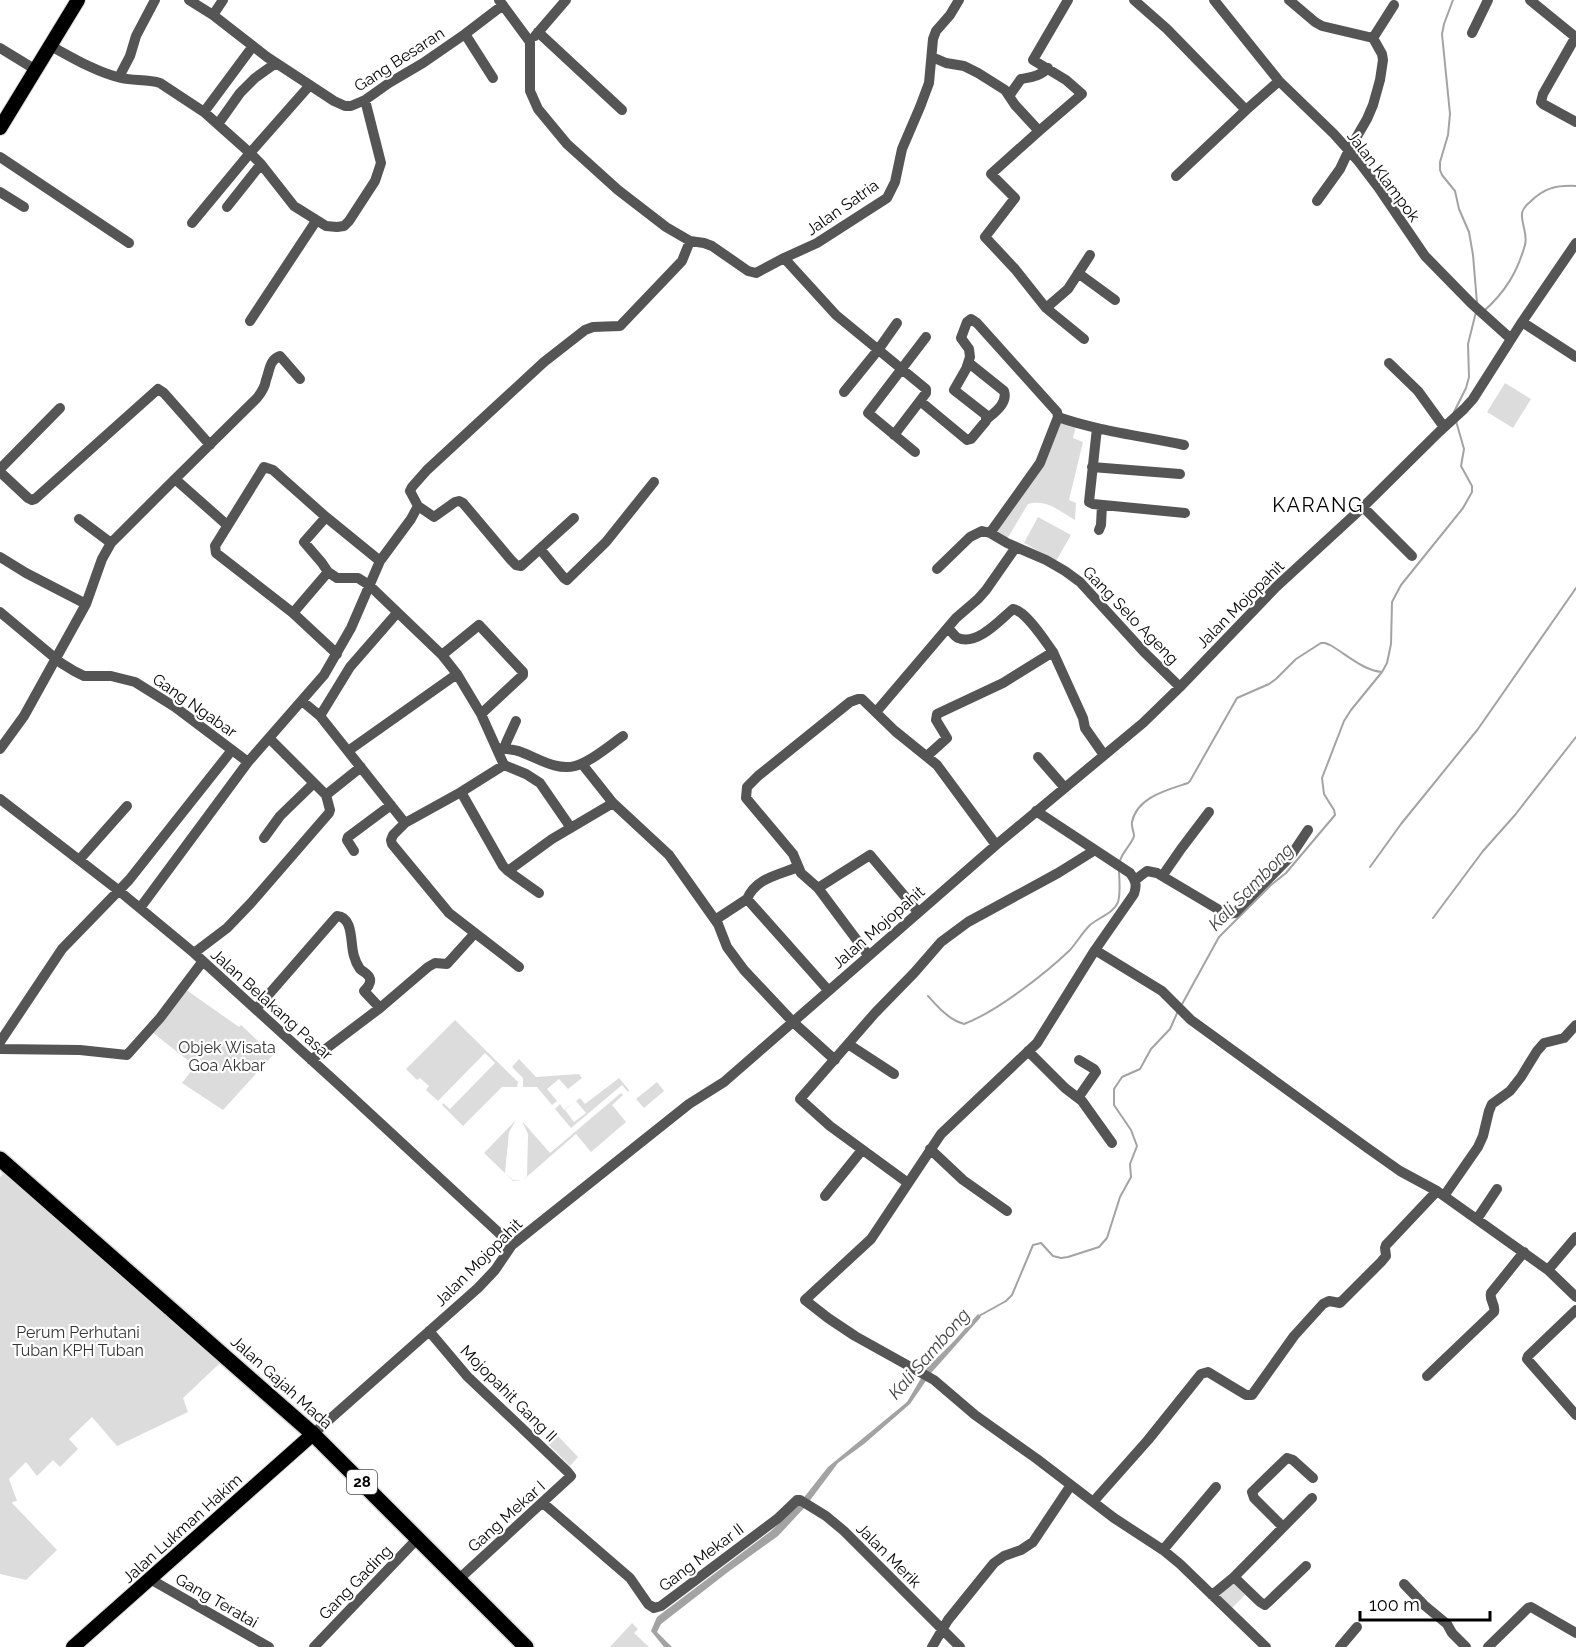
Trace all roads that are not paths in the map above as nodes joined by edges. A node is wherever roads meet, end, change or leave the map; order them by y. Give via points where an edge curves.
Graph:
1 (78, 0) edge
2 (155, 0) edge
3 (189, 0) edge
4 (222, 0) edge
5 (566, 0) edge
6 (959, 0) edge
7 (1068, 0) edge
8 (1134, 0) edge
9 (1214, 0) edge
10 (1289, 0) edge
11 (1488, 0) edge
12 (1530, 0) edge
13 (501, 2) edge
14 (1394, 5) dead end
15 (213, 15) junction
16 (538, 32) junction
17 (1472, 33) dead end
18 (465, 34) junction
19 (1373, 38) junction
20 (530, 42) junction
21 (51, 46) junction
22 (253, 46) junction
23 (0, 48) edge
24 (932, 57) junction
25 (276, 63) junction
26 (1048, 68) junction
27 (36, 70) junction
28 (119, 77) junction
29 (493, 78) dead end
30 (1279, 81) junction
31 (309, 85) junction
32 (1009, 96) junction
33 (365, 100) junction
34 (622, 110) dead end
35 (1246, 110) junction
36 (204, 112) junction
37 (2, 122) edge
38 (1576, 122) edge
39 (218, 124) junction
40 (1039, 131) junction
41 (1349, 150) junction
42 (250, 153) junction
43 (0, 157) edge
44 (261, 164) junction
45 (1176, 176) dead end
46 (0, 192) edge
47 (1317, 201) dead end
48 (24, 207) dead end
49 (227, 207) dead end
50 (316, 221) junction
51 (192, 223) dead end
52 (690, 241) junction
53 (129, 243) dead end
54 (1576, 243) edge
55 (1090, 255) dead end
56 (784, 258) junction
57 (1078, 273) junction
58 (1115, 300) dead end
59 (1046, 308) junction
60 (249, 321) dead end
61 (1522, 322) junction
62 (897, 323) dead end
63 (926, 337) dead end
64 (1084, 339) dead end
65 (1511, 339) junction
66 (878, 350) junction
67 (1576, 357) edge
68 (969, 363) junction
69 (1389, 363) dead end
70 (902, 369) junction
71 (300, 379) dead end
72 (844, 392) dead end
73 (920, 401) junction
74 (60, 408) dead end
75 (1058, 417) junction
76 (987, 419) junction
77 (1446, 425) junction
78 (1097, 428) junction
79 (894, 435) junction
80 (210, 445) junction
81 (1184, 445) dead end
82 (915, 452) dead end
83 (1092, 467) junction
84 (0, 470) edge
85 (1180, 474) dead end
86 (175, 479) junction
87 (654, 482) dead end
88 (1102, 505) junction
89 (418, 506) junction
90 (1363, 507) junction
91 (1185, 513) dead end
92 (326, 517) junction
93 (574, 518) dead end
94 (79, 519) dead end
95 (228, 525) junction
96 (1099, 530) dead end
97 (990, 533) junction
98 (111, 543) junction
99 (1016, 547) junction
100 (540, 549) junction
101 (1412, 556) dead end
102 (0, 557) edge
103 (380, 561) junction
104 (937, 569) dead end
105 (328, 572) junction
106 (369, 585) junction
107 (86, 604) junction
108 (0, 612) edge
109 (293, 613) junction
110 (397, 613) junction
111 (948, 628) junction
112 (1053, 652) junction
113 (337, 654) junction
114 (442, 656) junction
115 (57, 659) junction
116 (458, 674) junction
117 (1180, 687) junction
118 (302, 701) junction
119 (876, 712) junction
120 (481, 714) junction
121 (320, 716) junction
122 (516, 721) dead end
123 (623, 736) dead end
124 (268, 738) junction
125 (502, 748) junction
126 (0, 749) edge
127 (232, 750) junction
128 (348, 751) junction
129 (1104, 755) junction
130 (927, 756) junction
131 (1038, 757) dead end
132 (248, 762) junction
133 (582, 764) junction
134 (504, 765) junction
135 (361, 767) junction
136 (314, 783) junction
137 (1065, 788) junction
138 (461, 792) junction
139 (326, 795) junction
140 (0, 799) edge
141 (613, 803) junction
142 (391, 805) junction
143 (128, 806) dead end
144 (1036, 811) junction
145 (1209, 812) dead end
146 (405, 823) junction
147 (571, 828) junction
148 (1308, 830) dead end
149 (264, 838) dead end
150 (996, 845) junction
151 (1095, 849) junction
152 (354, 851) dead end
153 (79, 860) junction
154 (798, 867) junction
155 (508, 871) junction
156 (1163, 875) junction
157 (1132, 877) junction
158 (818, 888) junction
159 (118, 890) junction
160 (539, 893) dead end
161 (747, 899) junction
162 (140, 908) junction
163 (918, 912) junction
164 (715, 920) junction
165 (475, 933) junction
166 (1095, 950) junction
167 (194, 953) junction
168 (868, 956) junction
169 (203, 961) junction
170 (519, 967) dead end
171 (828, 990) junction
172 (380, 1008) junction
173 (256, 1009) junction
174 (793, 1022) junction
175 (1575, 1029) edge
176 (0, 1042) edge
177 (848, 1044) junction
178 (0, 1049) edge
179 (1028, 1051) junction
180 (835, 1059) junction
181 (311, 1060) junction
182 (1079, 1060) dead end
183 (894, 1074) dead end
184 (1078, 1098) junction
185 (1112, 1143) dead end
186 (930, 1149) junction
187 (862, 1150) junction
188 (0, 1159) edge
189 (908, 1183) junction
190 (1497, 1189) dead end
191 (1440, 1193) junction
192 (825, 1196) dead end
193 (1007, 1211) dead end
194 (1477, 1219) junction
195 (1576, 1237) edge
196 (512, 1245) junction
197 (1524, 1252) junction
198 (1548, 1270) junction
199 (1576, 1297) edge
200 (1576, 1310) edge
201 (429, 1331) junction
202 (1427, 1376) dead end
203 (1576, 1415) edge
204 (313, 1434) junction
205 (570, 1475) joint
206 (1313, 1478) dead end
207 (1071, 1485) junction
208 (1216, 1487) dead end
209 (1312, 1498) dead end
210 (1093, 1502) junction
211 (543, 1503) junction
212 (805, 1503) joint
213 (1283, 1527) junction
214 (418, 1538) junction
215 (1163, 1550) junction
216 (1306, 1566) dead end
217 (1234, 1577) junction
218 (150, 1579) junction
219 (459, 1579) junction
220 (1404, 1584) dead end
221 (1212, 1595) junction
222 (1357, 1627) dead end
223 (942, 1630) junction
224 (1576, 1633) edge
225 (317, 1646) edge
226 (73, 1647) edge
227 (269, 1647) edge
228 (526, 1647) edge
229 (932, 1647) edge
230 (960, 1647) edge
231 (1266, 1647) edge
232 (1340, 1647) edge
233 (1466, 1647) edge
234 (1488, 1647) edge

1 - 21 main road
2 - 28 street
3 - 15 street, Gang Besaran
4 - 15 street
5 - 16 street
6 - 24 street, Jalan Satria via 936,31
7 - 26 street via 1033,60
8 - 35 street
9 - 30 street, Jalan Klampok
10 - 19 street via 1322,26
11 - 17 street
12 - 38 street via 1575,38 1541,102
13 - 18 street, Gang Besaran
13 - 20 street
14 - 19 street
15 - 22 street, Gang Besaran
16 - 20 street
16 - 34 street
18 - 29 street
18 - 33 street, Gang Besaran
19 - 41 street via 1383,60 1380,80 1367,119
20 - 52 street via 530,91 538,110 567,144 618,190
21 - 27 main road
21 - 28 street via 87,66
22 - 25 street, Gang Besaran
22 - 36 street
23 - 27 street
24 - 32 street via 978,73
24 - 56 street, Jalan Satria via 929,83 889,195 817,243
25 - 31 street, Gang Besaran
25 - 39 street via 240,93
26 - 32 street via 1021,80
26 - 40 street via 1082,94
27 - 37 main road
28 - 36 street via 160,83
30 - 35 street
30 - 41 street, Jalan Klampok
31 - 33 street, Gang Besaran via 345,106
31 - 42 street
32 - 40 street
33 - 50 street via 381,163 375,181 344,226 332,227
35 - 45 street
36 - 39 street
39 - 42 street
40 - 59 street via 991,174 1015,198 985,237
41 - 47 street
41 - 65 street, Jalan Klampok via 1425,256
42 - 44 street
42 - 51 street
43 - 53 street
44 - 49 street
44 - 50 street via 294,206
46 - 48 street
50 - 60 street
52 - 56 street, Jalan Satria via 712,246 754,273
52 - 89 street via 682,261 620,326 585,330 544,362 427,470 411,489
54 - 61 street
55 - 57 street
56 - 66 street via 836,315
57 - 58 street
57 - 59 street via 1068,289
59 - 64 street
61 - 65 street
61 - 67 street
62 - 66 street
63 - 70 street
65 - 77 street, Jalan Mojopahit via 1473,399
66 - 70 street
66 - 72 street
68 - 75 street via 970,352 961,338 971,319 1053,406
68 - 76 street via 954,390
68 - 76 street via 1006,396
69 - 77 street
70 - 73 street via 926,389
70 - 79 street via 867,413
71 - 80 street via 277,357 270,365 260,394
73 - 76 street via 967,440
73 - 79 street
74 - 84 street
75 - 78 street
75 - 97 street via 1040,463
77 - 90 street, Jalan Mojopahit
78 - 81 street
78 - 83 street
79 - 82 street
80 - 84 street via 158,389 33,500
80 - 86 street
83 - 85 street
83 - 88 street via 1089,502
86 - 95 street
86 - 98 street
87 - 100 street via 606,542 567,580
88 - 91 street
88 - 96 street
89 - 100 street via 434,518 455,502 463,503 516,565 525,564
89 - 103 street
90 - 101 street
90 - 117 street, Jalan Mojopahit via 1276,587
92 - 95 street via 265,466
92 - 103 street
92 - 105 street via 304,542
93 - 100 street
94 - 98 street
95 - 109 street via 215,546 216,553
97 - 99 street, Gang Selo Ageng
97 - 104 street via 973,535
98 - 107 street
99 - 111 street via 987,590
99 - 117 street, Gang Selo Ageng via 1071,575
102 - 107 street
103 - 106 street
105 - 106 street via 337,578 358,578
105 - 109 street
106 - 110 street
106 - 113 street
107 - 115 street
108 - 115 street, Gang Ngabar
109 - 113 street
110 - 114 street
110 - 121 street via 350,667
111 - 112 street via 957,638 978,638 1017,609
111 - 119 street
112 - 129 street via 1086,728
112 - 130 street via 937,714 936,720 947,738
113 - 118 street
114 - 116 street
114 - 120 street via 479,625 523,672
115 - 126 street
115 - 127 street, Gang Ngabar via 84,676 111,676 135,682
116 - 120 street
116 - 128 street
117 - 129 street, Jalan Mojopahit
118 - 121 street
118 - 124 street
119 - 130 street
119 - 154 street via 862,699 850,702 747,787 746,798 793,854
120 - 125 street
121 - 128 street
122 - 125 street
123 - 133 street
124 - 132 street
124 - 136 street
125 - 133 street via 551,765
125 - 134 street
127 - 132 street, Gang Ngabar
127 - 159 street
128 - 135 street
129 - 137 street, Jalan Mojopahit
130 - 150 street
131 - 137 street
132 - 162 street
133 - 141 street
134 - 138 street
134 - 147 street via 540,783
135 - 139 street
135 - 142 street
136 - 139 street
136 - 149 street
137 - 144 street, Jalan Mojopahit
138 - 146 street
138 - 155 street
139 - 167 street via 329,813 251,903
140 - 153 street, Jalan Belakang Pasar
141 - 147 street
141 - 164 street via 669,855
142 - 146 street
142 - 152 street via 348,837 346,840
143 - 153 street
144 - 150 street, Jalan Mojopahit
144 - 151 street
145 - 156 street
146 - 165 street via 393,835 392,844 443,907
147 - 155 street
148 - 156 street via 1290,857 1235,914 1226,914
150 - 163 street, Jalan Mojopahit
151 - 157 street
151 - 177 street via 954,931
153 - 159 street, Jalan Belakang Pasar
154 - 158 street
154 - 161 street via 757,884
155 - 160 street
156 - 157 street via 1147,871
157 - 166 street via 1134,894
158 - 163 street via 870,855
158 - 168 street
159 - 162 street, Jalan Belakang Pasar
159 - 176 street via 62,949
161 - 164 street
161 - 171 street
162 - 167 street, Jalan Belakang Pasar
163 - 168 street, Jalan Mojopahit
164 - 174 street via 727,947 744,970
165 - 170 street
165 - 172 street via 447,964 428,967
166 - 179 street via 1043,1035
166 - 191 street via 1162,990 1186,1015 1392,1165
167 - 169 street, Jalan Belakang Pasar
168 - 171 street, Jalan Mojopahit
169 - 173 street, Jalan Belakang Pasar
169 - 178 street via 128,1055
171 - 174 street, Jalan Mojopahit
172 - 173 street via 364,991 370,978 354,957 349,926 344,917 337,916
172 - 181 street
173 - 181 street, Jalan Belakang Pasar
174 - 180 street
174 - 196 street, Jalan Mojopahit via 724,1082 689,1104
175 - 191 street via 1564,1038 1544,1043 1510,1091 1492,1104 1478,1147
177 - 180 street
177 - 183 street
179 - 184 street
179 - 186 street
180 - 187 street via 800,1101
181 - 196 street, Jalan Belakang Pasar
182 - 184 street via 1096,1072
184 - 185 street
186 - 189 street
186 - 193 street via 963,1180
187 - 189 street
187 - 192 street
188 - 204 highway, Jalan Gajah Mada / 28
189 - 207 street via 871,1239 806,1300 842,1328 934,1380
190 - 194 street
191 - 194 street
191 - 210 street via 1386,1245 1386,1256 1340,1303 1323,1304 1294,1336 1252,1395 1208,1372 1201,1374
194 - 197 street
195 - 198 street
196 - 201 street, Jalan Mojopahit via 483,1283
197 - 198 street
197 - 202 street via 1491,1293 1494,1312
198 - 199 street
200 - 203 street via 1527,1359
201 - 204 street, Jalan Mojopahit
201 - 205 street, Mojopahit Gang II via 467,1377
204 - 214 highway, Jalan Gajah Mada / 28
204 - 218 main road, Jalan Lukman Hakim
205 - 211 street, Gang Mekar I
206 - 213 street via 1287,1458 1252,1492
207 - 210 street
207 - 223 street via 1033,1542 994,1563
208 - 215 street
209 - 213 street
210 - 215 street
211 - 212 street, Gang Mekar II via 630,1578 654,1608 777,1519 797,1500
211 - 219 street, Gang Mekar I
212 - 223 street, Jalan Merik via 856,1542
213 - 217 street
214 - 219 highway, Jalan Gajah Mada / 28
214 - 225 street, Gang Gading
215 - 221 street
216 - 217 street via 1265,1605
217 - 221 street
218 - 226 main road, Jalan Lukman Hakim
218 - 227 street, Gang Teratai
219 - 228 highway, Jalan Gajah Mada / 28
220 - 233 street
221 - 231 street
222 - 232 street
223 - 229 street
223 - 230 street, Jalan Merik
224 - 234 street via 1531,1607

